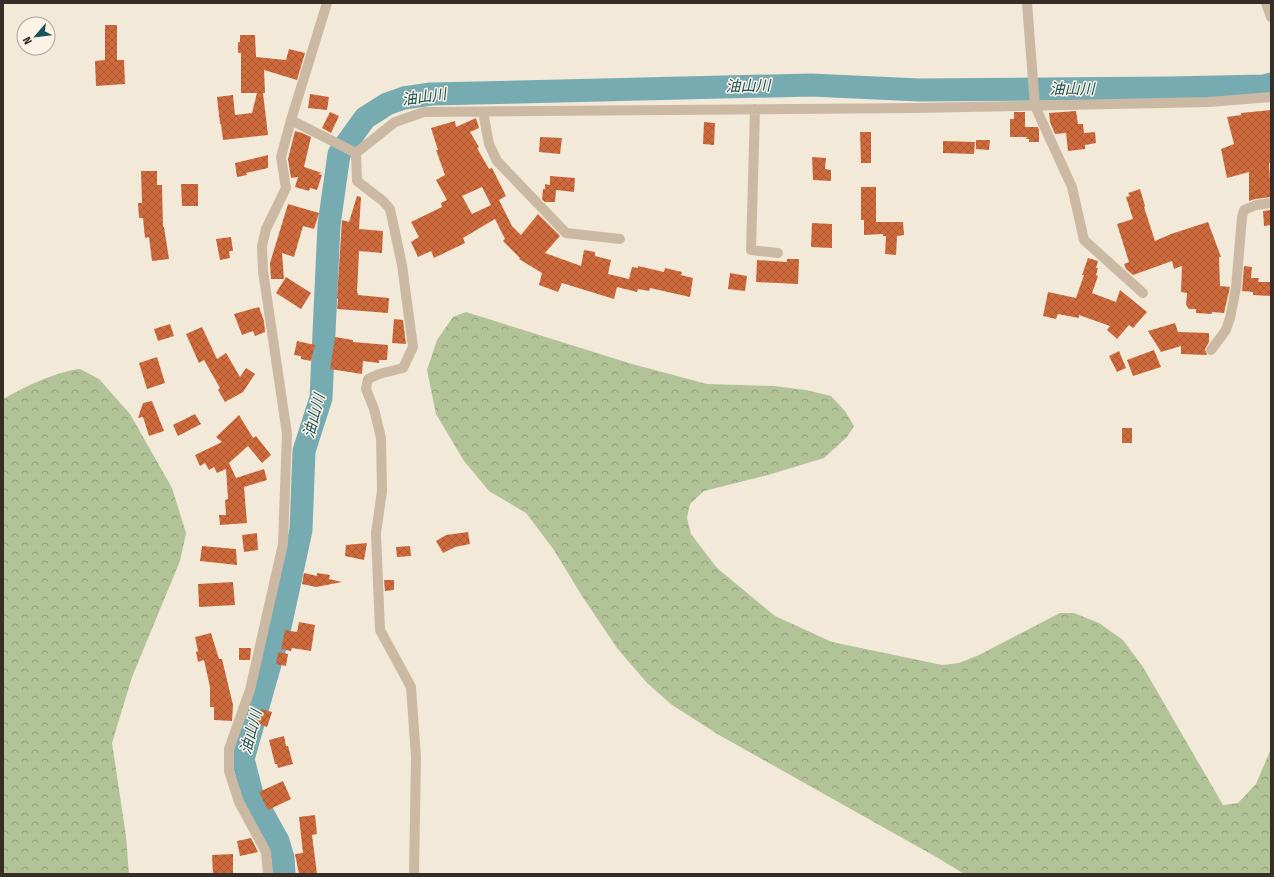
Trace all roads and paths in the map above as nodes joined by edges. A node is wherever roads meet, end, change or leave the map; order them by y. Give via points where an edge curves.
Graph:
1 (327, 3) edge
2 (1027, 3) edge
3 (1266, 3) edge
4 (1271, 17) edge
5 (1271, 97) edge
6 (1035, 106) junction
7 (755, 109) junction
8 (483, 112) junction
9 (291, 120) junction
10 (356, 153) junction
11 (1271, 203) edge
12 (620, 239) dead end
13 (778, 253) dead end
14 (1143, 293) dead end
15 (1211, 350) dead end
16 (268, 874) edge
17 (414, 874) edge

1 - 9 street
2 - 6 street
3 - 4 street
5 - 6 street via 1209,102
6 - 7 street
6 - 14 street via 1072,187 1084,240
7 - 8 street
7 - 13 street via 751,250
8 - 10 street via 424,112 395,122
8 - 12 street via 489,144 497,162 566,233
9 - 10 street
9 - 16 street via 281,157 286,188 266,229 262,246 263,271 287,434 283,544 250,690 229,749 229,771 239,802 266,852
10 - 17 street via 357,181 390,209 402,265 413,347 403,368 368,379 366,389 381,438 382,491 376,533 380,630 411,687 416,757
11 - 15 street via 1244,210 1236,288 1230,318 1226,330

